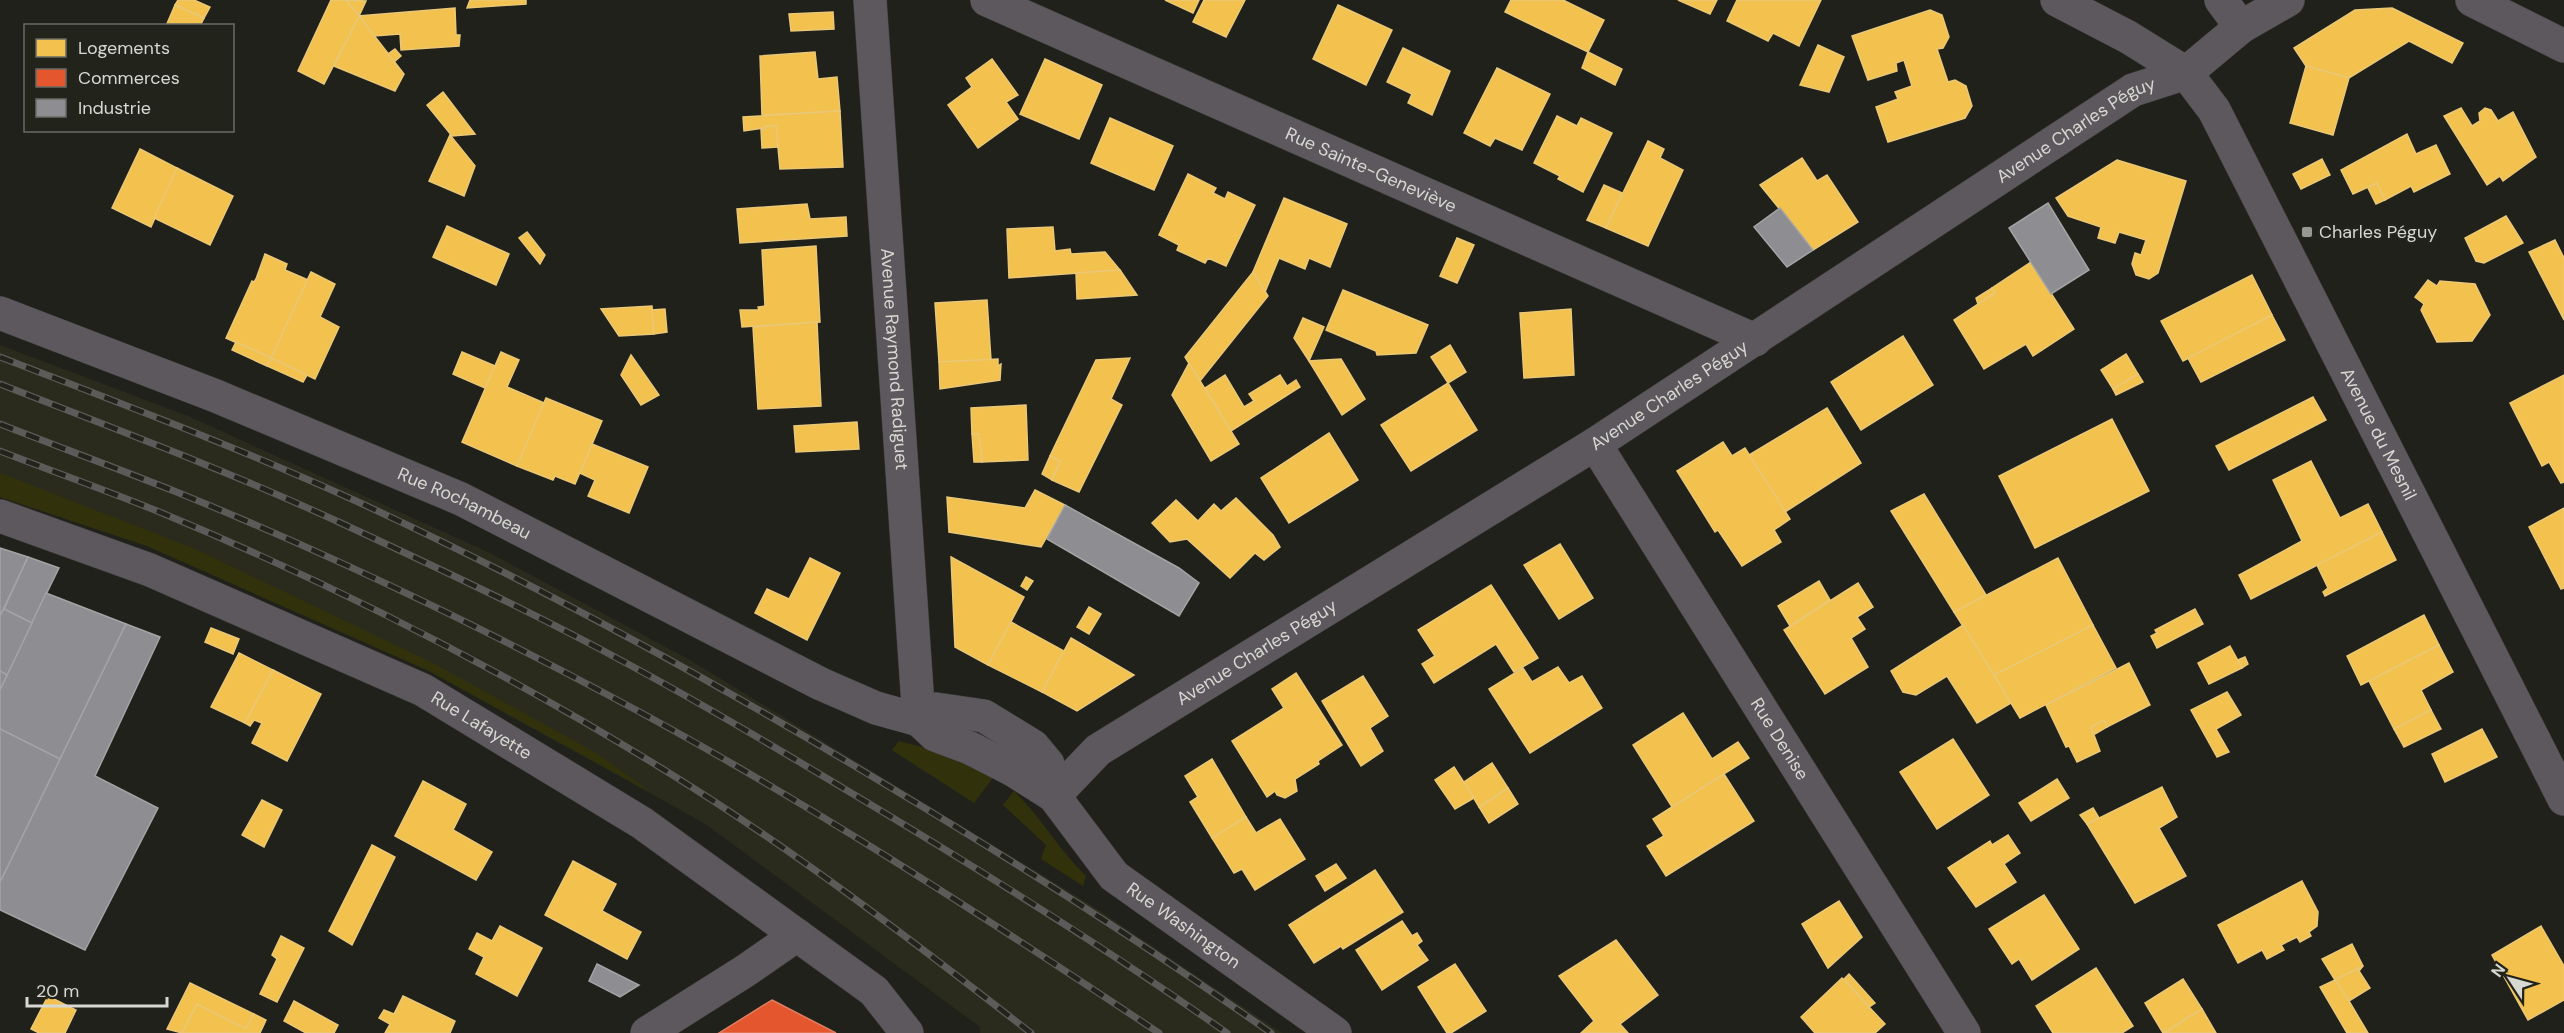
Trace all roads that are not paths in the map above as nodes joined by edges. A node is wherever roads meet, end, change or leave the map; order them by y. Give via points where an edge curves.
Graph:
1 (870, 0) edge
2 (987, 0) edge
3 (2221, 0) edge
4 (2288, 0) edge
5 (2472, 0) edge
6 (2071, 3) edge
7 (2241, 27) junction
8 (2564, 46) edge
9 (2186, 73) junction
10 (0, 313) edge
11 (1755, 340) junction
12 (1595, 444) junction
13 (0, 516) edge
14 (919, 720) junction
15 (1054, 796) junction
16 (2564, 799) edge
17 (797, 935) junction
18 (647, 1033) edge
19 (907, 1033) edge
20 (1335, 1033) edge
21 (1964, 1033) edge

1 - 14 street, Avenue Raymond Radiguet
2 - 11 street, Rue Sainte-Geneviève
3 - 7 street
4 - 7 street, Avenue Charles Péguy
5 - 8 street
6 - 9 street
7 - 9 street, Avenue Charles Péguy
9 - 11 street, Avenue Charles Péguy via 2133,90
9 - 16 street, Avenue du Mesnil via 2214,110
10 - 14 street, Rue Rochambeau via 216,396 461,499 821,684 876,708
11 - 12 street, Avenue Charles Péguy
12 - 15 street, Avenue Charles Péguy via 1098,750
12 - 21 street, Rue Denise
13 - 17 street, Rue Lafayette via 150,570 423,690 642,823
14 - 15 street, Rue Rochambeau via 934,735 970,748
15 - 20 street, Rue Washington via 1114,876
17 - 18 street
17 - 19 street, Rue Lafayette via 874,991

